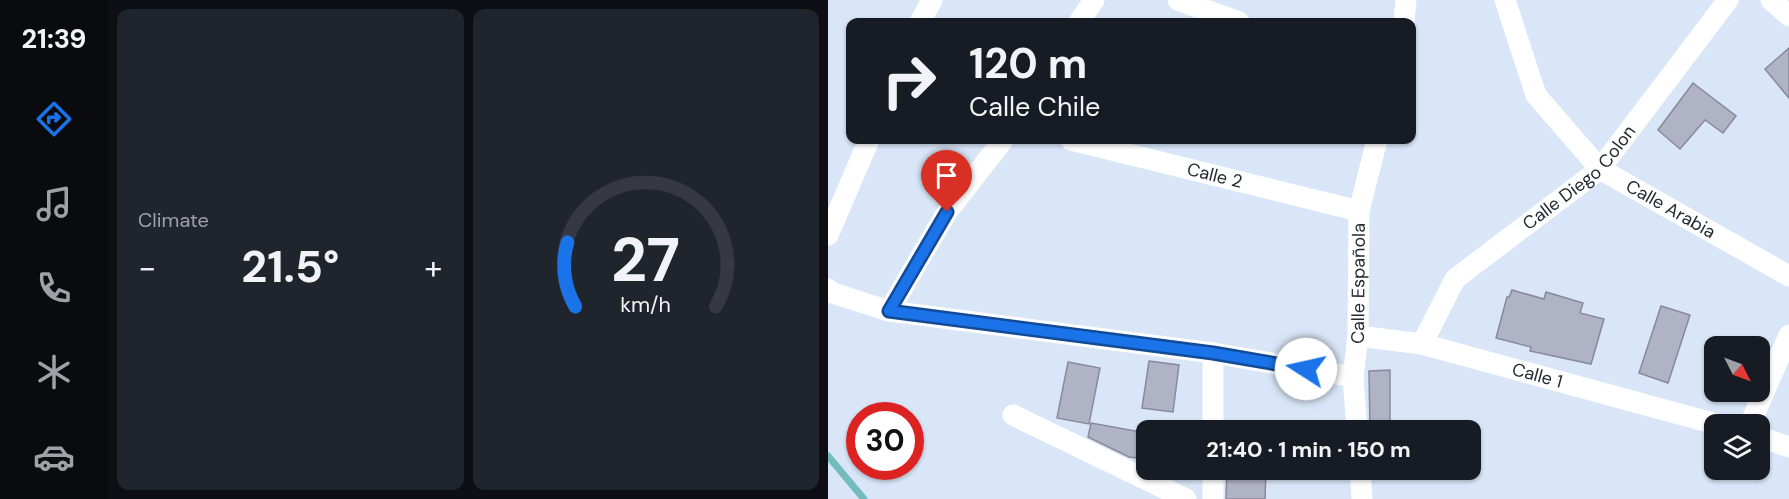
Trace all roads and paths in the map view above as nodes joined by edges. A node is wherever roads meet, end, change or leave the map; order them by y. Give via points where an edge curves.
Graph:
1 (932, 0) edge
2 (1094, 0) edge
3 (1178, 0) edge
4 (1406, 0) edge
5 (1505, 0) edge
6 (1728, 0) edge
7 (1771, 0) edge
8 (1789, 16) edge
9 (922, 18) edge
10 (1082, 18) edge
11 (1228, 18) edge
12 (1404, 18) edge
13 (867, 144) edge
14 (999, 144) edge
15 (1087, 144) edge
16 (1376, 144) edge
17 (1600, 170) junction
18 (1359, 211) junction
19 (828, 235) edge
20 (1789, 276) edge
21 (828, 289) edge
22 (889, 311) junction
23 (1789, 335) edge
24 (1358, 336) junction
25 (1422, 344) junction
26 (1213, 353) junction
27 (1353, 377) junction
28 (1754, 414) edge
29 (1013, 415) dead end
30 (1213, 420) edge
31 (1356, 420) edge
32 (1704, 421) edge
33 (1770, 440) edge
34 (1789, 447) edge
35 (1213, 480) edge
36 (1360, 480) edge
37 (1186, 499) edge
38 (1213, 499) edge
39 (1362, 499) edge

1 - 9 street
2 - 10 street
3 - 11 street
4 - 12 street
5 - 17 street, Calle Arabia via 1536,94
6 - 17 street, Calle Diego Colon
7 - 8 street
13 - 19 street
14 - 22 street via 947,212
15 - 18 street, Calle 2
16 - 18 street, Calle Española
17 - 20 street, Calle Arabia
17 - 25 street, Calle Diego Colon via 1455,279
18 - 24 street, Calle Española
21 - 22 street
22 - 26 street
23 - 28 street
24 - 25 street, Calle 1
24 - 27 street, Calle Española
25 - 32 street, Calle 1
26 - 27 street
26 - 30 street
27 - 31 street, Calle Española
29 - 37 street
33 - 34 street
35 - 38 street
36 - 39 street

